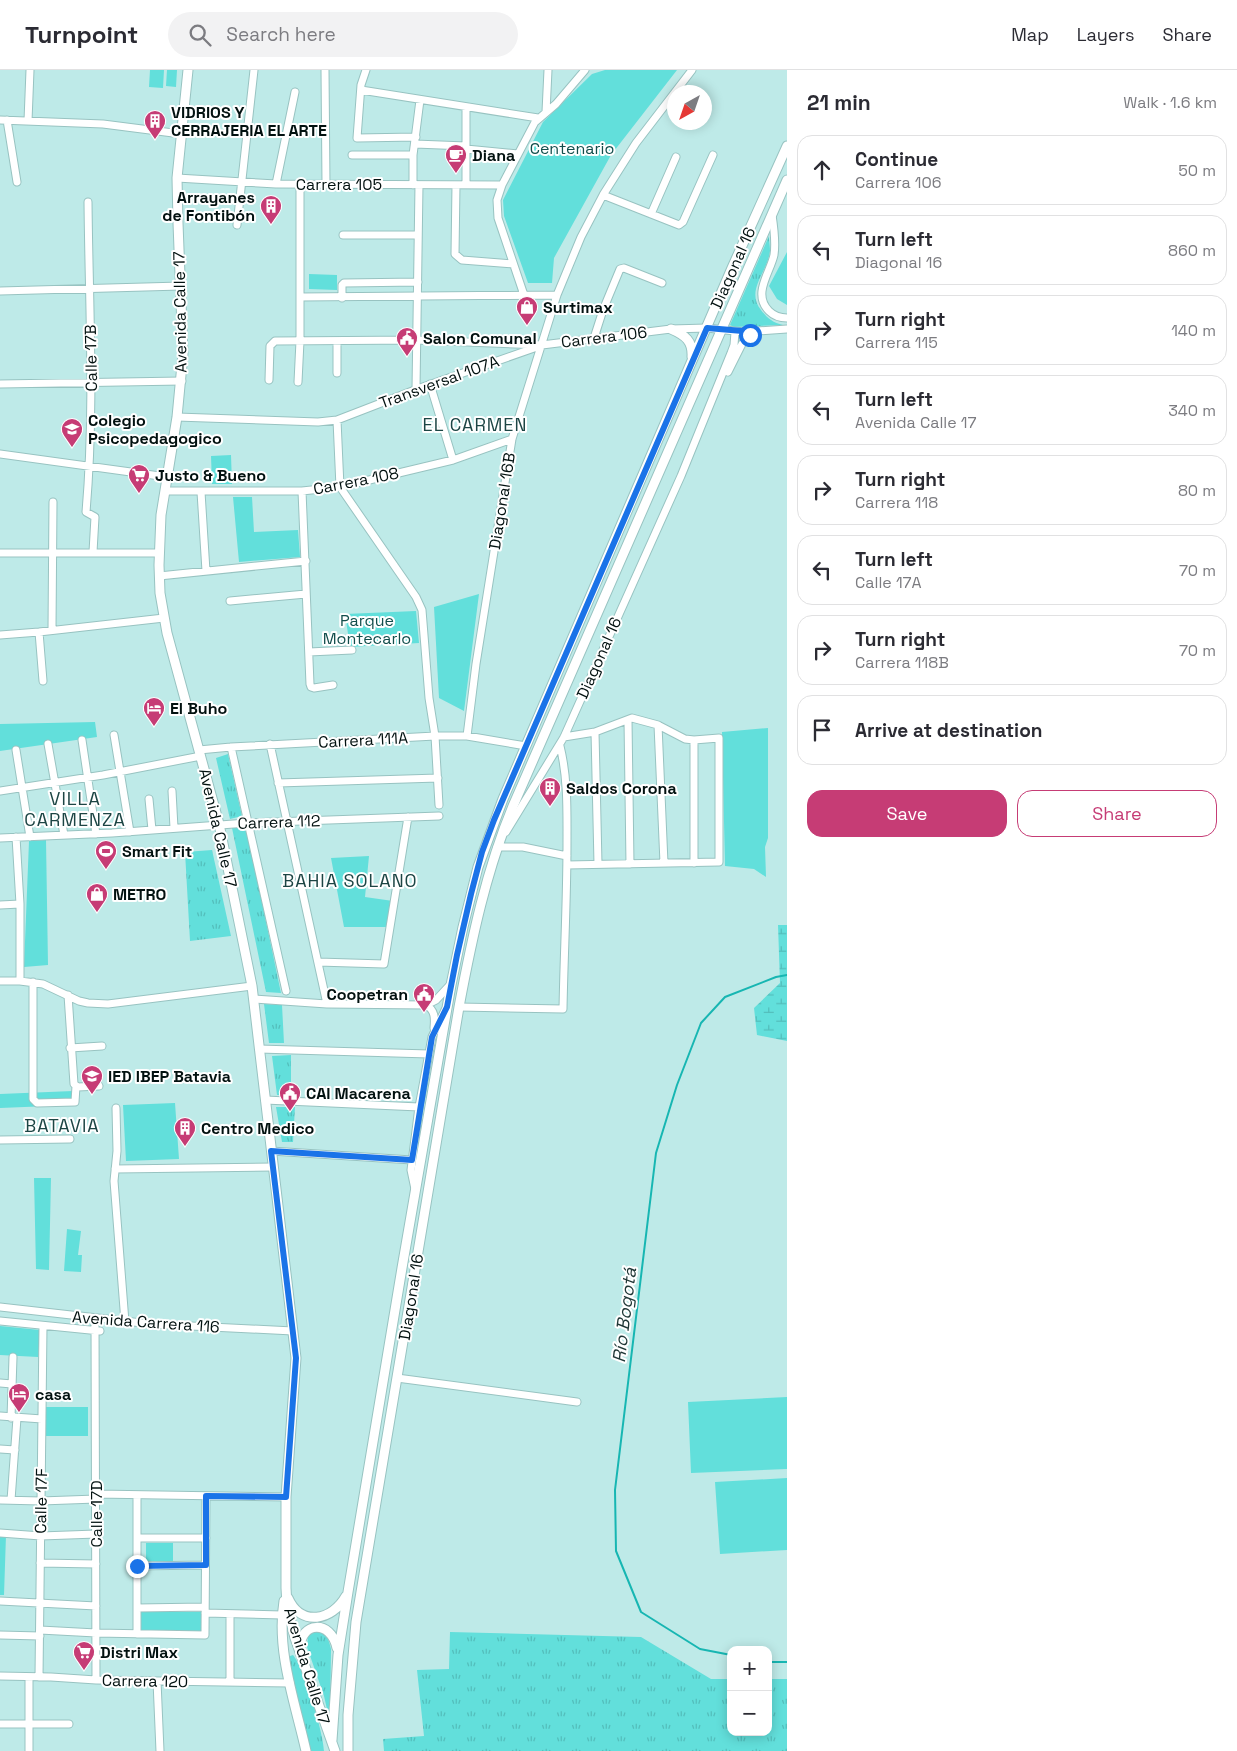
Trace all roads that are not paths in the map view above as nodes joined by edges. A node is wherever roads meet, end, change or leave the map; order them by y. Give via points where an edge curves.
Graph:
1 (30, 70) edge
2 (188, 70) edge
3 (254, 70) edge
4 (325, 70) edge
5 (366, 70) edge
6 (548, 70) edge
7 (585, 70) edge
8 (692, 70) edge
9 (360, 90) junction
10 (295, 92) dead end
11 (420, 100) junction
12 (466, 107) junction
13 (546, 112) junction
14 (538, 118) junction
15 (4, 120) edge
16 (28, 121) junction
17 (181, 134) junction
18 (415, 141) junction
19 (787, 146) edge
20 (466, 147) junction
21 (518, 154) junction
22 (413, 155) junction
23 (713, 155) dead end
24 (352, 156) dead end
25 (676, 157) dead end
26 (177, 178) junction
27 (787, 180) edge
28 (16, 182) dead end
29 (241, 182) junction
30 (276, 184) junction
31 (300, 184) junction
32 (326, 184) junction
33 (416, 185) junction
34 (456, 185) junction
35 (466, 185) junction
36 (502, 185) junction
37 (603, 195) junction
38 (88, 202) dead end
39 (772, 213) junction
40 (651, 214) junction
41 (238, 225) dead end
42 (343, 235) dead end
43 (418, 235) junction
44 (513, 264) junction
45 (418, 282) junction
46 (662, 283) dead end
47 (181, 286) junction
48 (89, 289) junction
49 (0, 291) edge
50 (524, 295) junction
51 (557, 295) junction
52 (418, 296) junction
53 (300, 297) junction
54 (342, 298) junction
55 (787, 318) edge
56 (707, 328) junction
57 (671, 329) junction
58 (721, 330) junction
59 (787, 330) edge
60 (735, 332) junction
61 (755, 332) junction
62 (594, 338) junction
63 (417, 340) junction
64 (300, 341) junction
65 (337, 341) junction
66 (542, 345) junction
67 (692, 362) junction
68 (337, 373) dead end
69 (269, 380) dead end
70 (182, 381) junction
71 (92, 382) junction
72 (298, 382) dead end
73 (0, 384) edge
74 (430, 384) junction
75 (416, 389) junction
76 (710, 406) junction
77 (177, 417) junction
78 (337, 420) junction
79 (512, 439) junction
80 (0, 454) edge
81 (453, 460) junction
82 (90, 466) junction
83 (167, 477) junction
84 (340, 488) junction
85 (164, 491) junction
86 (302, 491) junction
87 (201, 492) junction
88 (53, 502) dead end
89 (53, 552) junction
90 (93, 552) junction
91 (0, 553) edge
92 (159, 554) junction
93 (306, 562) junction
94 (206, 571) junction
95 (159, 576) junction
96 (306, 594) junction
97 (230, 601) dead end
98 (164, 618) junction
99 (52, 630) junction
100 (39, 632) junction
101 (0, 635) edge
102 (352, 650) dead end
103 (309, 652) junction
104 (44, 681) dead end
105 (333, 685) dead end
106 (628, 720) junction
107 (658, 725) junction
108 (595, 732) junction
109 (114, 735) dead end
110 (435, 736) junction
111 (467, 736) junction
112 (564, 737) junction
113 (82, 740) dead end
114 (694, 740) junction
115 (48, 744) dead end
116 (270, 744) junction
117 (526, 746) junction
118 (560, 746) junction
119 (230, 747) junction
120 (16, 750) dead end
121 (200, 753) junction
122 (120, 772) junction
123 (87, 778) junction
124 (438, 778) junction
125 (55, 783) junction
126 (278, 783) junction
127 (22, 788) junction
128 (172, 791) dead end
129 (0, 792) edge
130 (149, 799) dead end
131 (439, 805) dead end
132 (439, 816) dead end
133 (408, 817) junction
134 (287, 821) junction
135 (247, 823) junction
136 (219, 824) junction
137 (174, 828) junction
138 (152, 830) junction
139 (130, 832) junction
140 (96, 834) junction
141 (64, 835) junction
142 (30, 836) junction
143 (16, 837) junction
144 (0, 838) edge
145 (497, 847) junction
146 (567, 856) junction
147 (664, 863) junction
148 (694, 863) junction
149 (598, 864) junction
150 (630, 864) junction
151 (567, 865) junction
152 (20, 904) junction
153 (0, 905) edge
154 (318, 962) junction
155 (0, 981) edge
156 (20, 981) junction
157 (33, 982) junction
158 (451, 985) junction
159 (252, 986) junction
160 (286, 991) dead end
161 (68, 995) junction
162 (254, 999) junction
163 (327, 1004) junction
164 (426, 1005) junction
165 (447, 1007) junction
166 (459, 1007) junction
167 (432, 1037) junction
168 (102, 1046) dead end
169 (70, 1048) junction
170 (259, 1049) junction
171 (429, 1054) junction
172 (76, 1086) junction
173 (98, 1086) dead end
174 (265, 1100) junction
175 (419, 1107) junction
176 (116, 1108) dead end
177 (70, 1139) dead end
178 (0, 1140) edge
179 (271, 1151) junction
180 (412, 1160) junction
181 (273, 1168) junction
182 (115, 1169) junction
183 (415, 1189) junction
184 (0, 1307) edge
185 (98, 1319) junction
186 (0, 1321) edge
187 (125, 1322) junction
188 (43, 1326) junction
189 (97, 1331) junction
190 (293, 1331) junction
191 (13, 1357) dead end
192 (397, 1378) junction
193 (0, 1383) edge
194 (12, 1384) junction
195 (577, 1402) dead end
196 (0, 1416) edge
197 (14, 1418) junction
198 (42, 1419) junction
199 (0, 1449) edge
200 (14, 1450) junction
201 (137, 1495) junction
202 (206, 1496) junction
203 (96, 1497) junction
204 (286, 1497) junction
205 (0, 1500) edge
206 (11, 1500) junction
207 (41, 1501) junction
208 (0, 1533) edge
209 (96, 1534) junction
210 (41, 1536) junction
211 (137, 1538) junction
212 (206, 1538) junction
213 (40, 1563) junction
214 (96, 1564) junction
215 (206, 1565) junction
216 (137, 1566) junction
217 (286, 1588) junction
218 (348, 1592) junction
219 (0, 1601) edge
220 (40, 1603) junction
221 (96, 1606) junction
222 (137, 1608) junction
223 (205, 1610) junction
224 (230, 1614) junction
225 (282, 1615) junction
226 (40, 1633) junction
227 (96, 1633) junction
228 (137, 1634) junction
229 (0, 1635) edge
230 (301, 1653) junction
231 (338, 1655) junction
232 (285, 1656) junction
233 (0, 1676) edge
234 (29, 1677) junction
235 (39, 1677) junction
236 (96, 1680) junction
237 (157, 1681) junction
238 (230, 1682) junction
239 (290, 1683) junction
240 (28, 1723) junction
241 (0, 1724) edge
242 (69, 1724) dead end
243 (333, 1748) edge
244 (29, 1751) edge
245 (160, 1751) edge
246 (306, 1751) edge
247 (348, 1751) edge

1 - 16 street
2 - 17 main road, Avenida Calle 17
3 - 29 street
4 - 32 street
5 - 9 street
6 - 13 street
7 - 13 street
8 - 37 street, Diagonal 16B via 636,143
9 - 11 street
9 - 18 street via 357,138
10 - 30 street
11 - 12 street
11 - 18 street
12 - 14 street
12 - 20 street
13 - 14 street
14 - 21 street
15 - 16 street
15 - 28 street
16 - 17 street via 102,124
17 - 26 main road, Avenida Calle 17
18 - 20 street
18 - 22 street
19 - 56 main road, Diagonal 16
20 - 21 street
20 - 35 street
21 - 36 street
22 - 24 street
22 - 33 street
23 - 40 street via 682,224
25 - 40 street
26 - 29 street, Carrera 105
26 - 47 main road, Avenida Calle 17
27 - 39 main road, Diagonal 16
29 - 30 street, Carrera 105
29 - 41 street
30 - 31 street, Carrera 105
31 - 32 street, Carrera 105
31 - 53 street
32 - 33 street, Carrera 105
33 - 34 street, Carrera 105
33 - 43 street
34 - 35 street, Carrera 105
34 - 44 street via 458,258
35 - 36 street, Carrera 105
36 - 44 street via 497,200 498,218
37 - 40 street
37 - 51 street, Diagonal 16B
38 - 48 street, Calle 17B
39 - 55 street via 774,255 762,297 773,314
39 - 58 main road, Diagonal 16
42 - 43 street
43 - 45 street
44 - 50 street
45 - 52 street
45 - 54 street via 342,283
46 - 62 street via 620,269
47 - 48 street
47 - 70 main road, Avenida Calle 17
48 - 49 street
48 - 71 street, Calle 17B
50 - 51 street
50 - 52 street
51 - 66 street, Diagonal 16B
52 - 54 street
52 - 63 street
53 - 54 street
53 - 64 street
56 - 57 street, Carrera 106
56 - 58 street, Carrera 106
56 - 67 main road, Diagonal 16
57 - 62 street, Carrera 106
57 - 67 main road via 690,341
58 - 60 street, Carrera 106
58 - 145 main road, Diagonal 16
59 - 61 street, Carrera 106
60 - 61 street, Carrera 106
60 - 76 street, Diagonal 16 via 732,349
61 - 76 street, Diagonal 16 via 738,349
62 - 66 street, Carrera 106
63 - 65 street, Carrera 106
63 - 66 street, Carrera 106
63 - 75 street
64 - 65 street, Carrera 106
64 - 69 street, Carrera 106 via 272,343
64 - 72 street
65 - 68 street
66 - 74 street, Transversal 107A
66 - 79 street, Diagonal 16B
67 - 117 main road, Diagonal 16
70 - 71 street
70 - 77 main road, Avenida Calle 17
71 - 73 street
71 - 82 street, Calle 17B
74 - 75 street, Transversal 107A
74 - 81 street
75 - 78 street, Transversal 107A
76 - 112 street, Diagonal 16
77 - 78 street, Transversal 107A
77 - 83 main road, Avenida Calle 17
78 - 84 street
79 - 81 street, Carrera 108
79 - 111 street, Diagonal 16B
80 - 82 street
81 - 84 street, Carrera 108
82 - 83 street
82 - 90 street, Calle 17B via 87,513 95,518
83 - 85 main road, Avenida Calle 17
84 - 86 street, Carrera 108
84 - 110 street via 422,610
85 - 87 street, Carrera 108
85 - 92 main road, Avenida Calle 17
86 - 87 street, Carrera 108
86 - 93 street
87 - 94 street
88 - 89 street
89 - 90 street
89 - 91 street
89 - 99 street
90 - 92 street
92 - 95 main road, Avenida Calle 17
93 - 94 street
93 - 96 street
94 - 95 street
95 - 98 main road, Avenida Calle 17
96 - 97 street
96 - 103 street
98 - 99 street
98 - 121 main road, Avenida Calle 17
99 - 100 street
100 - 101 street
100 - 104 street
102 - 103 street
103 - 105 street via 311,687
106 - 107 street via 638,718
106 - 108 street
106 - 150 street
107 - 114 street via 684,739
107 - 147 street
108 - 112 street
108 - 149 street
109 - 122 street
110 - 111 street, Carrera 111A
110 - 116 street, Carrera 111A
110 - 124 street
111 - 117 street, Carrera 111A
112 - 118 street, Diagonal 16
113 - 123 street
114 - 148 street
114 - 148 street via 719,738 719,862
115 - 125 street
116 - 119 street, Carrera 111A
116 - 126 street
117 - 158 main road, Diagonal 16 via 482,852
118 - 145 street, Diagonal 16
118 - 146 street via 567,793
119 - 121 street, Carrera 111A
119 - 135 street
120 - 127 street
121 - 122 street, Carrera 111A
121 - 136 main road, Avenida Calle 17
122 - 123 street, Carrera 111A
122 - 139 street
123 - 125 street, Carrera 111A
123 - 140 street
124 - 126 street
124 - 131 street
125 - 127 street, Carrera 111A
125 - 141 street
126 - 134 street
127 - 129 street, Carrera 111A
127 - 142 street
128 - 137 street
130 - 138 street
132 - 133 street, Carrera 112
133 - 134 street, Carrera 112
133 - 154 street via 384,964
134 - 135 street, Carrera 112
134 - 154 street
135 - 136 street, Carrera 112
135 - 160 street
136 - 137 street, Carrera 112
136 - 159 main road, Avenida Calle 17
137 - 138 street, Carrera 112
138 - 139 street, Carrera 112
139 - 140 street, Carrera 112
140 - 141 street, Carrera 112
141 - 142 street, Carrera 112
142 - 143 street, Carrera 112
143 - 144 street, Carrera 112
143 - 152 street
145 - 146 street via 523,847
145 - 166 main road, Diagonal 16 via 476,921
146 - 151 street
147 - 148 street
147 - 150 street
149 - 150 street
149 - 151 street
151 - 166 street via 563,1009
152 - 153 street
152 - 156 street
154 - 163 street
155 - 156 street
156 - 157 street
157 - 161 street
157 - 172 street via 33,1099 37,1104 75,1102
158 - 164 street
158 - 165 main road, Diagonal 16
159 - 161 street via 108,1004 88,1003
159 - 162 main road, Avenida Calle 17
161 - 169 street
162 - 163 street
162 - 170 main road, Avenida Calle 17
163 - 164 street
164 - 167 street via 434,1016
165 - 167 street, Diagonal 16
165 - 183 main road, Diagonal 16
166 - 192 main road, Diagonal 16
167 - 171 street, Diagonal 16
168 - 169 street
169 - 172 street
170 - 171 street
170 - 174 main road, Avenida Calle 17
171 - 175 street, Diagonal 16
172 - 173 street
174 - 175 street
174 - 179 main road, Avenida Calle 17
175 - 180 street, Diagonal 16
176 - 182 street
177 - 178 street
179 - 180 street
179 - 181 main road, Avenida Calle 17
180 - 183 street, Diagonal 16
181 - 182 street
181 - 190 main road, Avenida Calle 17
182 - 187 street
183 - 218 main road, Diagonal 16
184 - 185 street, Avenida Carrera 116
185 - 187 street, Avenida Carrera 116
185 - 189 street, Calle 17D
186 - 188 street
187 - 190 street, Avenida Carrera 116
188 - 189 street
188 - 198 street, Calle 17F
189 - 203 street, Calle 17D
190 - 204 main road, Avenida Calle 17 via 296,1367
191 - 194 street
192 - 195 street
192 - 247 main road, Diagonal 16 via 356,1622
193 - 194 street
194 - 197 street
196 - 197 street
197 - 198 street
197 - 200 street
198 - 207 street, Calle 17F
199 - 200 street
200 - 206 street
201 - 202 street
201 - 203 street
201 - 211 street
202 - 204 street
202 - 212 street
203 - 207 street
203 - 209 street, Calle 17D
204 - 217 main road, Avenida Calle 17
205 - 206 street
206 - 207 street
207 - 210 street, Calle 17F
208 - 210 street
209 - 210 street
209 - 214 street, Calle 17D
210 - 213 street, Calle 17F
211 - 212 street
211 - 216 street
212 - 215 street
213 - 214 street
213 - 220 street, Calle 17F
214 - 221 street, Calle 17D
215 - 216 street
215 - 223 street
216 - 222 street
217 - 218 main road via 290,1603 311,1617 335,1611
217 - 225 main road, Avenida Calle 17
217 - 230 main road, Avenida Calle 17 via 290,1621
218 - 231 main road, Diagonal 16
219 - 220 street
220 - 221 street
220 - 226 street, Calle 17F
221 - 227 street, Calle 17D
222 - 223 street
222 - 228 street
223 - 224 street
223 - 228 street via 205,1635
224 - 225 street
224 - 238 street
225 - 232 main road, Avenida Calle 17
226 - 227 street
226 - 229 street
226 - 235 street, Calle 17F
227 - 228 street
227 - 236 street, Calle 17D
230 - 231 main road via 301,1639 305,1633 318,1627 331,1632
230 - 232 main road via 291,1652
230 - 243 main road, Avenida Calle 17
231 - 243 main road, Diagonal 16
232 - 239 main road, Avenida Calle 17
233 - 234 street, Carrera 120
234 - 235 street, Carrera 120
234 - 240 street
235 - 236 street, Carrera 120
236 - 237 street, Carrera 120
237 - 238 street, Carrera 120
237 - 245 street
238 - 239 street, Carrera 120
239 - 246 main road, Avenida Calle 17
240 - 241 street
240 - 242 street
240 - 244 street

